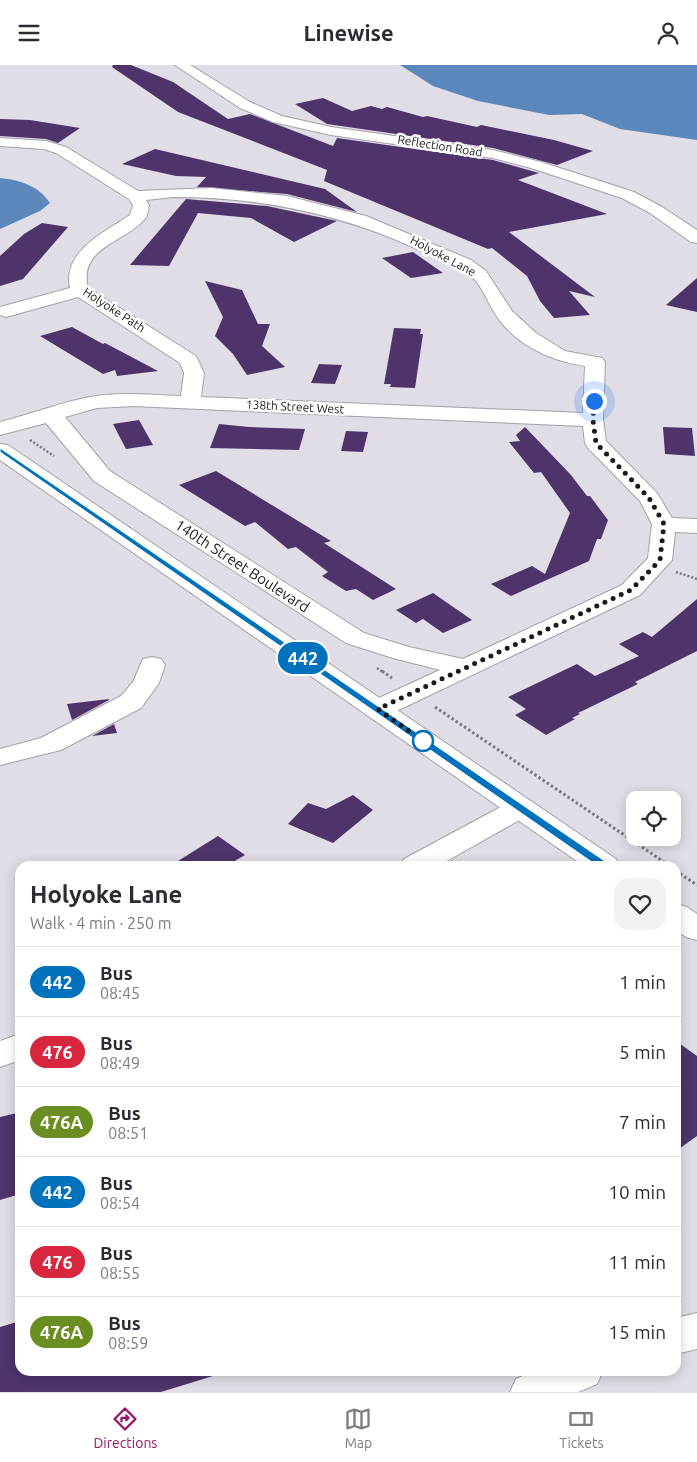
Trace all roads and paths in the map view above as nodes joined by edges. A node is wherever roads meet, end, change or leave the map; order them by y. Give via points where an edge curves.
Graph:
1 (182, 65) edge
2 (0, 142) edge
3 (135, 196) junction
4 (697, 238) edge
5 (80, 291) junction
6 (6, 311) dead end
7 (190, 401) junction
8 (47, 414) junction
9 (593, 420) junction
10 (0, 429) edge
11 (0, 450) edge
12 (664, 524) junction
13 (697, 526) edge
14 (152, 665) dead end
15 (467, 668) junction
16 (430, 704) dead end
17 (378, 709) junction
18 (0, 757) edge
19 (520, 808) junction
20 (424, 861) edge
21 (599, 861) edge
22 (663, 861) edge
23 (681, 874) edge
24 (697, 885) edge
25 (681, 918) edge
26 (697, 929) edge
27 (15, 1049) edge
28 (0, 1055) edge
29 (697, 1331) edge
30 (681, 1335) edge
31 (570, 1376) edge
32 (531, 1392) edge

1 - 4 street, Reflection Road via 245,105 278,119 332,131 474,151 536,165 628,195
2 - 3 street via 46,145 61,150
3 - 5 street, Holyoke Path via 141,205 138,217 87,254 78,267
3 - 9 street, Holyoke Lane via 193,192 270,197 321,207 390,229 466,265 486,281 504,315 532,338 557,354 596,363
5 - 6 street
5 - 7 street, Holyoke Path via 189,360 194,373
7 - 8 street, 138th Street West via 96,401
7 - 9 street, 138th Street West
8 - 10 street, 138th Street West
8 - 15 street, 140th Street Boulevard via 58,422 102,476 355,638
9 - 12 street, Holyoke Lane via 596,443 649,498
11 - 17 street
12 - 13 street
12 - 15 street via 660,560 631,590
14 - 18 street via 146,683 131,702 51,744
15 - 17 street
16 - 22 path
17 - 19 street
19 - 20 street
19 - 21 street
23 - 24 path
25 - 26 street
27 - 28 street
29 - 30 street
31 - 32 street

